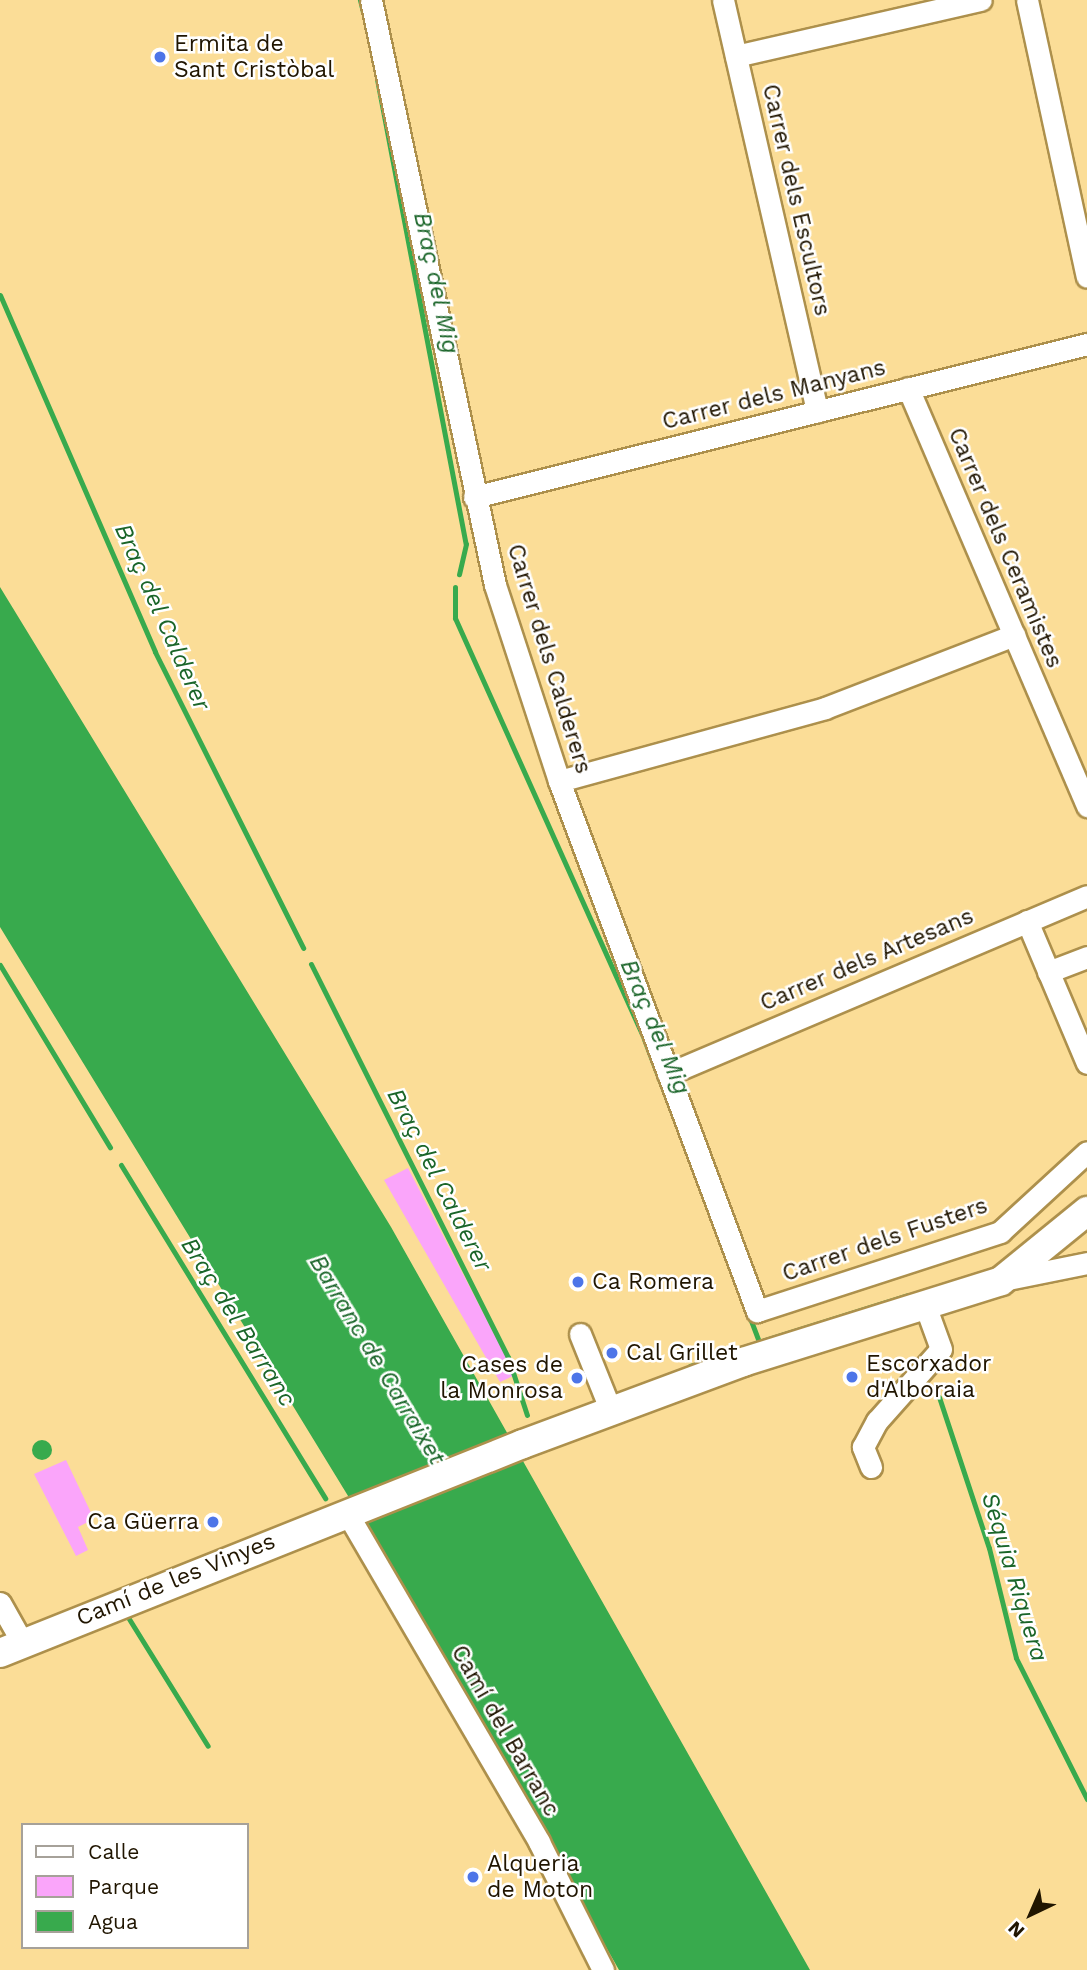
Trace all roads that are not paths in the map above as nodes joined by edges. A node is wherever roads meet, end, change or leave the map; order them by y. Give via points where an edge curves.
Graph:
1 (371, 0) edge
2 (723, 0) edge
3 (981, 0) edge
4 (1027, 0) edge
5 (736, 56) junction
6 (1087, 277) edge
7 (1087, 344) edge
8 (908, 388) junction
9 (817, 411) junction
10 (474, 496) junction
11 (1014, 635) junction
12 (559, 781) junction
13 (1087, 806) edge
14 (1087, 896) edge
15 (1027, 921) junction
16 (1087, 957) edge
17 (1048, 972) junction
18 (1079, 1024) edge
19 (1087, 1063) edge
20 (668, 1074) junction
21 (1087, 1152) edge
22 (1087, 1211) edge
23 (1087, 1263) edge
24 (1001, 1281) junction
25 (925, 1305) junction
26 (757, 1311) joint
27 (580, 1334) dead end
28 (611, 1411) junction
29 (871, 1467) dead end
30 (351, 1515) junction
31 (0, 1603) edge
32 (11, 1648) edge
33 (603, 1970) edge

1 - 10 street, Carrer dels Calderers
2 - 5 street, Carrer dels Escultors
3 - 5 street
4 - 6 street
5 - 9 street, Carrer dels Escultors
7 - 8 street, Carrer dels Manyans
8 - 9 street, Carrer dels Manyans
8 - 11 street, Carrer dels Ceramistes
9 - 10 street, Carrer dels Manyans
10 - 12 street, Carrer dels Calderers via 495,585
11 - 12 street via 825,708
11 - 13 street, Carrer dels Ceramistes
12 - 20 street, Carrer dels Calderers
14 - 15 street, Carrer dels Artesans
15 - 17 street
15 - 20 street, Carrer dels Artesans
16 - 17 street
17 - 18 street
18 - 19 street
20 - 26 street, Carrer dels Calderers
21 - 26 street, Carrer dels Fusters via 1000,1232
22 - 24 main road
23 - 24 street
24 - 25 main road, Camí de les Vinyes
25 - 28 main road, Camí de les Vinyes
25 - 29 street via 941,1349 877,1421 863,1447
27 - 28 street
28 - 30 main road, Camí de les Vinyes
30 - 32 main road, Camí de les Vinyes
30 - 33 street, Camí del Barranc via 539,1842
31 - 32 street

